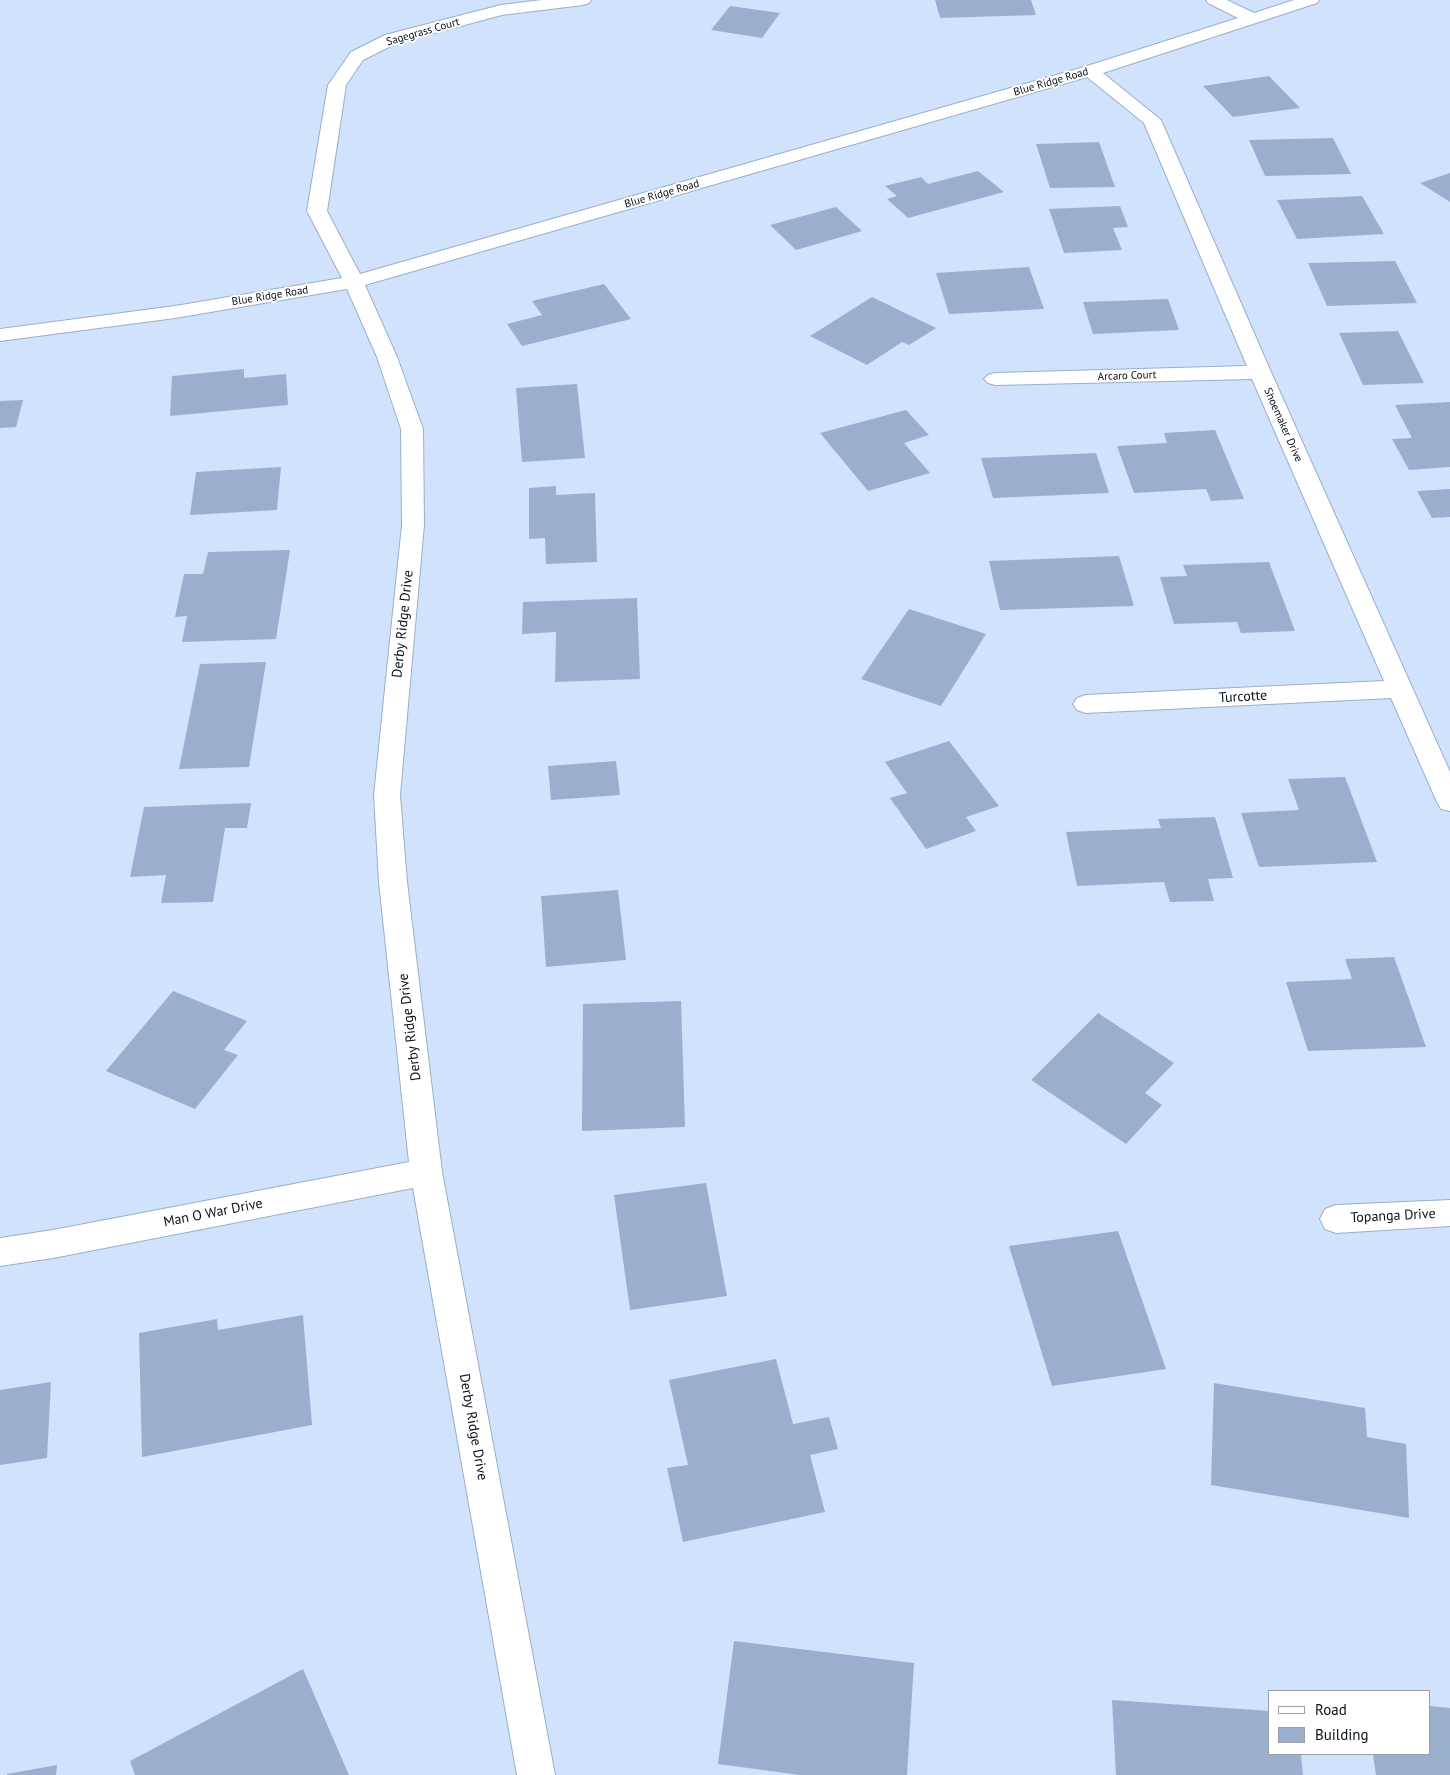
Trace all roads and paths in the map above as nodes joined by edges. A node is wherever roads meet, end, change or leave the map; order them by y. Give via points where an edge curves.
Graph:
1 (583, 0) edge
2 (1214, 0) edge
3 (1311, 0) edge
4 (1252, 18) junction
5 (1090, 71) junction
6 (354, 282) junction
7 (0, 335) edge
8 (1260, 372) junction
9 (995, 379) dead end
10 (1400, 689) junction
11 (1086, 704) dead end
12 (1450, 802) edge
13 (426, 1172) junction
14 (1450, 1212) edge
15 (1336, 1220) dead end
16 (0, 1252) edge
17 (536, 1775) edge

1 - 6 street, Sagegrass Court via 500,10 391,38 357,56 337,86 317,210
2 - 4 street
3 - 4 street, Blue Ridge Road
4 - 5 street, Blue Ridge Road
5 - 6 street, Blue Ridge Road
5 - 8 street, Shoemaker Drive via 1152,120
6 - 7 street, Blue Ridge Road via 175,312
6 - 13 street, Derby Ridge Drive via 387,357 412,429 413,524 387,795 393,882
8 - 9 street, Arcaro Court
8 - 10 street, Shoemaker Drive
10 - 11 street, Turcotte
10 - 12 street, Shoemaker Drive
13 - 16 street, Man O War Drive
13 - 17 street, Derby Ridge Drive
14 - 15 street, Topanga Drive

